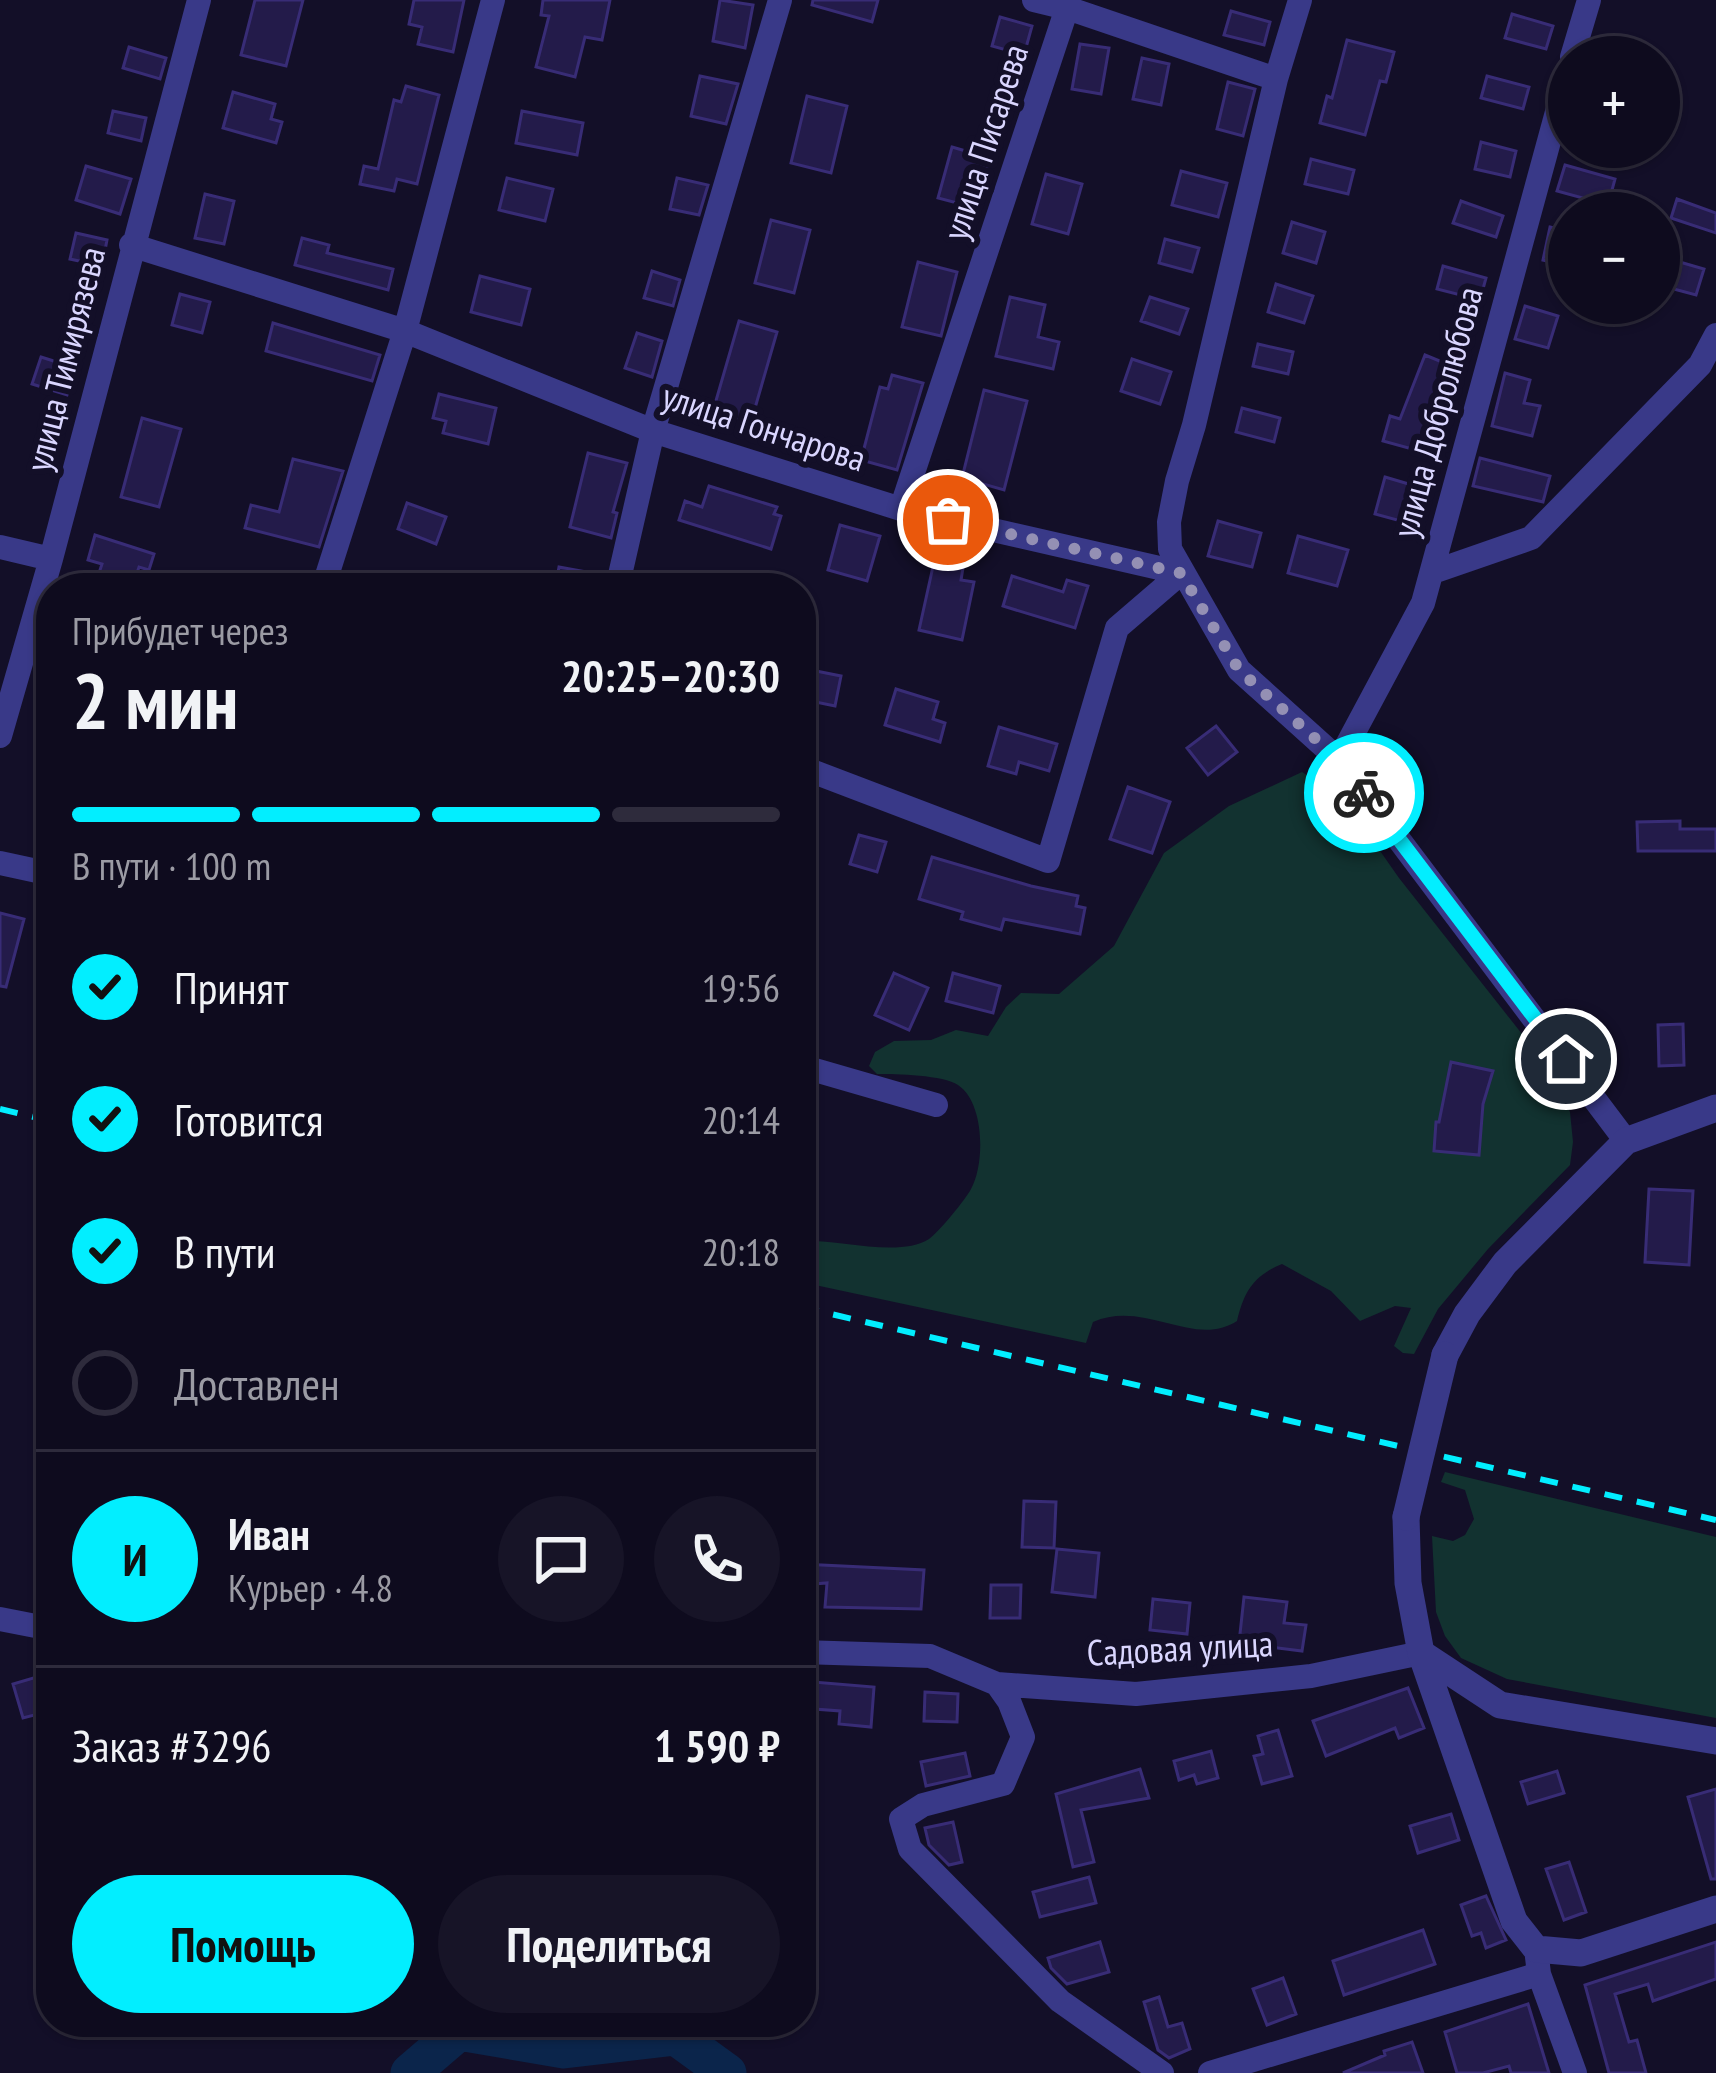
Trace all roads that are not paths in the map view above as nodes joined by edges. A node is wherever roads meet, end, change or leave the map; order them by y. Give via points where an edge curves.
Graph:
1 (199, 0) edge
2 (493, 0) edge
3 (780, 0) edge
4 (1034, 0) edge
5 (1300, 0) edge
6 (1588, 0) edge
7 (1067, 8) junction
8 (1578, 36) edge
9 (1276, 79) junction
10 (1548, 146) edge
11 (131, 245) junction
12 (405, 331) junction
13 (1716, 335) edge
14 (653, 431) junction
15 (901, 509) junction
16 (0, 547) edge
17 (51, 559) junction
18 (1433, 572) junction
19 (47, 573) edge
20 (328, 573) edge
21 (620, 573) edge
22 (1181, 573) junction
23 (36, 611) edge
24 (0, 736) edge
25 (1339, 760) junction
26 (816, 773) edge
27 (0, 863) edge
28 (36, 871) edge
29 (816, 1070) edge
30 (936, 1105) dead end
31 (1716, 1108) edge
32 (1626, 1141) junction
33 (0, 1619) edge
34 (36, 1626) edge
35 (816, 1652) edge
36 (1421, 1654) junction
37 (997, 1684) junction
38 (1716, 1741) edge
39 (1716, 1909) edge
40 (1538, 1961) junction
41 (1162, 2073) edge
42 (1210, 2073) edge
43 (1575, 2073) edge

1 - 11 street, улица Тимирязева
2 - 12 street
3 - 14 street
4 - 7 street
5 - 9 street
6 - 8 street
7 - 9 street, улица Писарева
7 - 15 street, улица Писарева
9 - 22 street via 1169,522
10 - 18 street, улица Добролюбова
11 - 12 street, улица Гончарова
11 - 17 street, улица Тимирязева
12 - 14 street, улица Гончарова
12 - 20 street
13 - 18 street via 1700,365 1531,538
14 - 15 street, улица Гончарова
14 - 21 street
15 - 22 street, улица Гончарова
16 - 17 street
17 - 19 street, улица Тимирязева
18 - 25 street, улица Добролюбова
22 - 25 street via 1239,670
22 - 26 street via 1117,628 1048,861
23 - 24 street, улица Тимирязева
25 - 32 street
27 - 28 street
29 - 30 street
31 - 32 street
32 - 36 street, bridge via 1505,1263 1445,1355 1406,1517
33 - 34 street
35 - 37 street, Садовая улица via 930,1656
36 - 37 street, Садовая улица via 1311,1676 1136,1694
36 - 38 street via 1501,1705
36 - 40 street via 1514,1922
37 - 41 street via 1023,1737 1003,1784 923,1805 901,1819 910,1849 1060,2001
39 - 40 street
40 - 42 street
40 - 43 street

